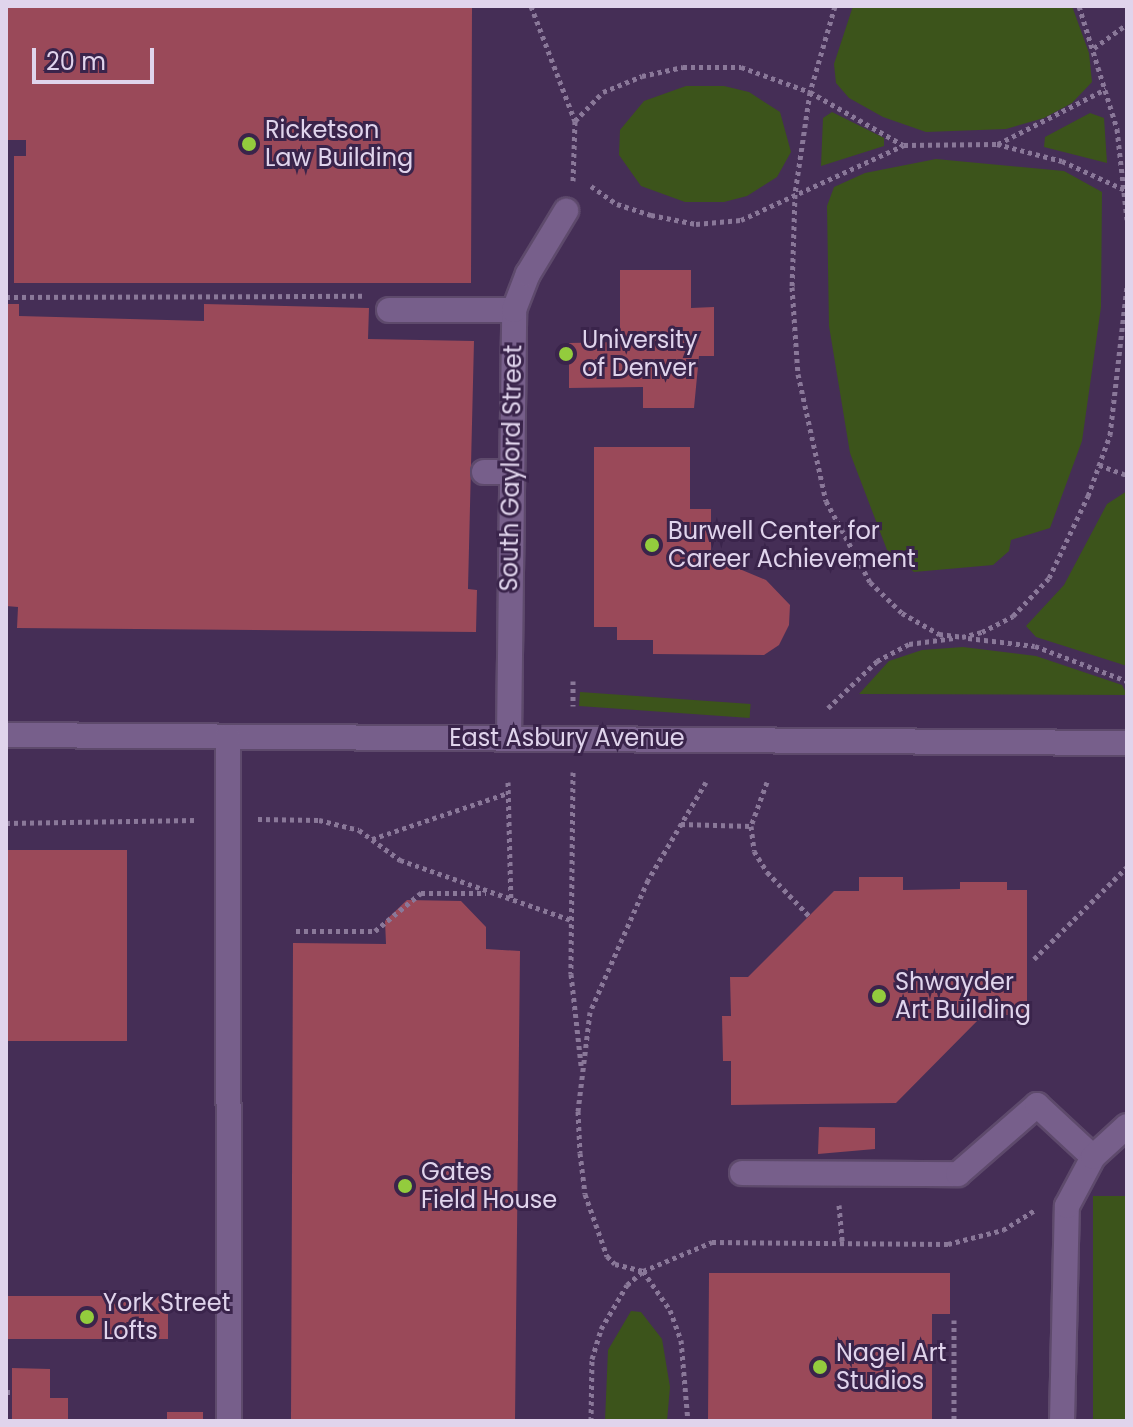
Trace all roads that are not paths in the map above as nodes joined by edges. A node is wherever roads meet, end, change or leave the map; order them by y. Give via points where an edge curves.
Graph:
1 (566, 211) road end
2 (389, 310) road end
3 (514, 310) junction
4 (484, 472) dead end
5 (511, 472) junction
6 (6, 735) edge
7 (228, 737) junction
8 (509, 738) junction
9 (1127, 743) edge
10 (1127, 1126) edge
11 (1093, 1157) junction
12 (742, 1173) dead end
13 (229, 1421) edge
14 (1062, 1421) edge

1 - 3 street, South Gaylord Street via 528,274
2 - 3 street
3 - 5 street, South Gaylord Street
4 - 5 street
5 - 8 street, South Gaylord Street
6 - 7 street, East Asbury Avenue
7 - 8 street, East Asbury Avenue
7 - 13 street
8 - 9 street, East Asbury Avenue
10 - 11 street
11 - 12 street via 1037,1105 958,1174
11 - 14 street via 1067,1206

